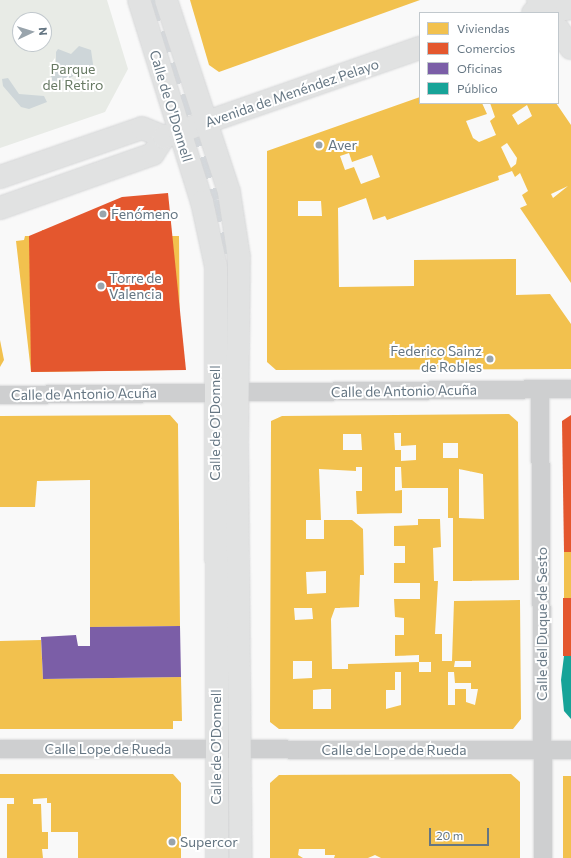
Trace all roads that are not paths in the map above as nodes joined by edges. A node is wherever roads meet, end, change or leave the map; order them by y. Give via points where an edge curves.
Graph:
1 (139, 0) edge
2 (166, 0) edge
3 (571, 8) edge
4 (541, 9) edge
5 (559, 30) edge
6 (419, 48) edge
7 (571, 48) edge
8 (206, 123) junction
9 (171, 135) junction
10 (0, 177) edge
11 (0, 208) edge
12 (540, 389) junction
13 (571, 389) edge
14 (237, 392) junction
15 (215, 393) junction
16 (0, 395) edge
17 (0, 749) edge
18 (216, 749) junction
19 (240, 749) junction
20 (542, 750) junction
21 (571, 750) edge
22 (217, 858) edge
23 (241, 858) edge
24 (543, 858) edge

1 - 9 main road, Calle de O'Donnell
2 - 8 main road, Calle de O'Donnell
3 - 4 main road
5 - 7 main road
6 - 8 main road, Avenida de Menéndez Pelayo
8 - 9 main road, Avenida de Menéndez Pelayo
8 - 14 main road, Calle de O'Donnell via 229,192 239,257
9 - 10 main road via 142,128
9 - 11 main road via 153,154
9 - 15 main road, Calle de O'Donnell via 202,202 216,267
12 - 13 street, Calle de Antonio Acuña
12 - 14 street, Calle de Antonio Acuña
12 - 20 street, Calle del Duque de Sesto
14 - 15 street, Calle de Antonio Acuña
14 - 19 main road, Calle de O'Donnell
15 - 16 street, Calle de Antonio Acuña
15 - 18 main road, Calle de O'Donnell
17 - 18 street, Calle Lope de Rueda
18 - 19 street, Calle de Lope de Rueda
18 - 22 main road, Calle de O'Donnell
19 - 20 street, Calle de Lope de Rueda
19 - 23 main road, Calle de O'Donnell
20 - 21 street, Calle de Lope de Rueda
20 - 24 street, Calle del Duque de Sesto

